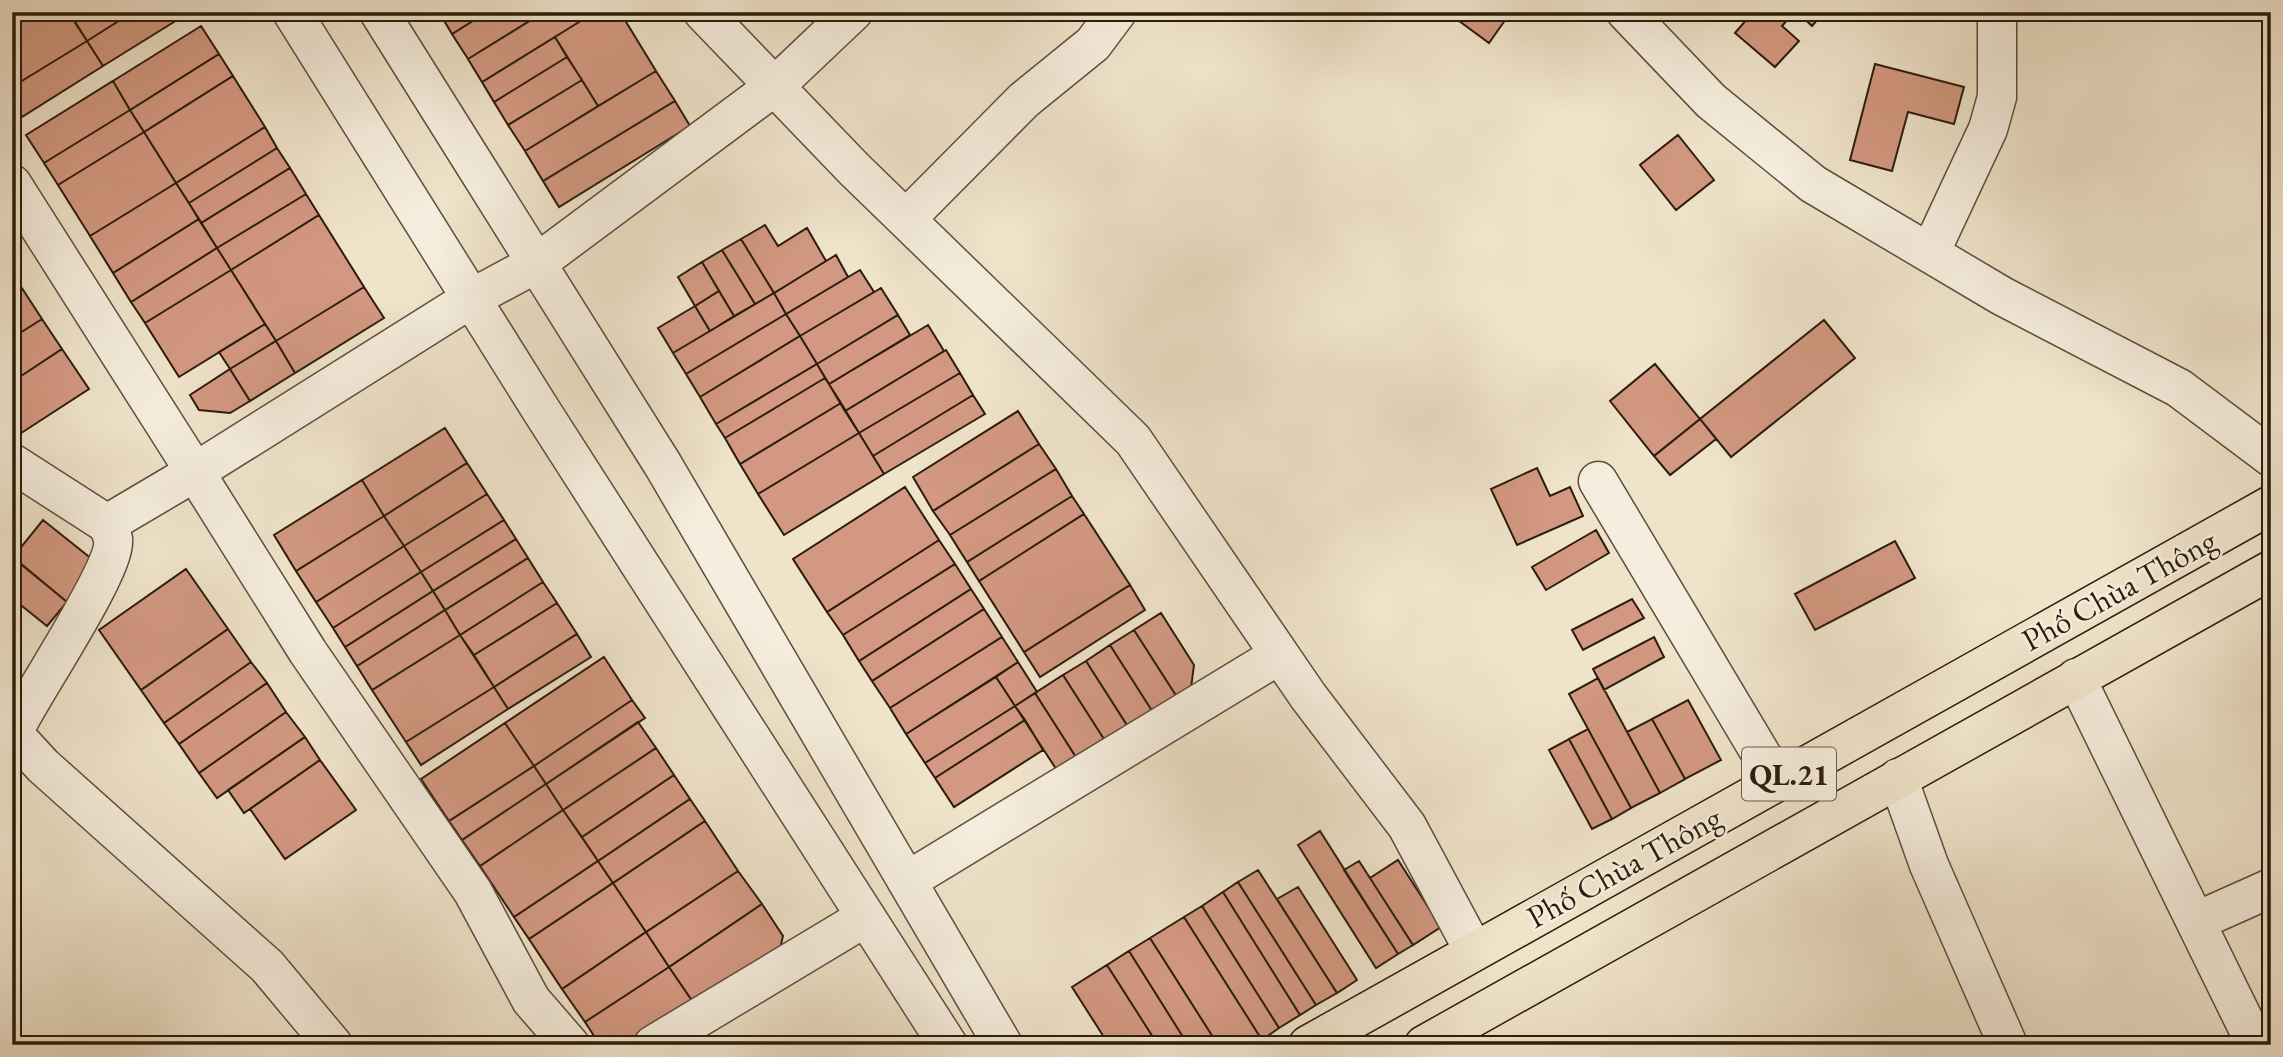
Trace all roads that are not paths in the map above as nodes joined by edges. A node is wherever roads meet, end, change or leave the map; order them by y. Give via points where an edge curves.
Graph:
1 (292, 12) edge
2 (379, 12) edge
3 (687, 12) edge
4 (703, 12) edge
5 (853, 12) edge
6 (1117, 12) edge
7 (1626, 12) edge
8 (1997, 12) edge
9 (767, 92) junction
10 (12, 184) edge
11 (906, 219) junction
12 (1930, 253) junction
13 (537, 263) junction
14 (472, 298) junction
15 (2271, 457) edge
16 (12, 463) edge
17 (195, 472) junction
18 (1598, 481) dead end
19 (2271, 505) edge
20 (107, 524) junction
21 (2271, 570) edge
22 (1279, 655) junction
23 (2076, 678) junction
24 (14, 728) edge
25 (1898, 778) junction
26 (1776, 781) junction
27 (907, 881) junction
28 (1587, 888) junction
29 (2271, 888) edge
30 (866, 917) junction
31 (2197, 921) junction
32 (1618, 936) junction
33 (1474, 951) junction
34 (333, 1045) edge
35 (570, 1045) edge
36 (653, 1045) edge
37 (948, 1045) edge
38 (1003, 1045) edge
39 (1308, 1045) edge
40 (1424, 1045) edge
41 (2008, 1045) edge
42 (2256, 1045) edge

1 - 14 street
2 - 13 street
3 - 9 street
4 - 9 street
5 - 9 street
6 - 11 street via 1093,44 1024,100
7 - 12 street via 1711,101 1813,184
8 - 12 street via 1997,97 1988,129
9 - 11 street
9 - 13 street
10 - 17 street
11 - 22 street via 1133,440
12 - 15 street via 2179,388
13 - 14 street
13 - 27 street via 663,465
14 - 17 street
14 - 30 street
16 - 20 street
17 - 20 street
17 - 35 street via 307,652 473,892 531,1000
18 - 26 street
19 - 26 highway, Phố Chùa Thông / QL.21
20 - 24 street via 113,539 110,557
21 - 23 highway, Phố Chùa Thông / QL.21
22 - 27 street
22 - 33 street via 1407,826
23 - 25 highway, Phố Chùa Thông / QL.21
23 - 31 street
24 - 34 street via 43,766 267,966
25 - 32 highway, Phố Chùa Thông / QL.21
25 - 41 street via 1929,865
26 - 28 highway, Phố Chùa Thông / QL.21
27 - 38 street
28 - 32 highway
28 - 33 highway, Phố Chùa Thông / QL.21
29 - 31 street
30 - 36 street
30 - 37 street
31 - 42 street
32 - 40 highway, Phố Chùa Thông / QL.21
33 - 39 highway, Phố Chùa Thông / QL.21

